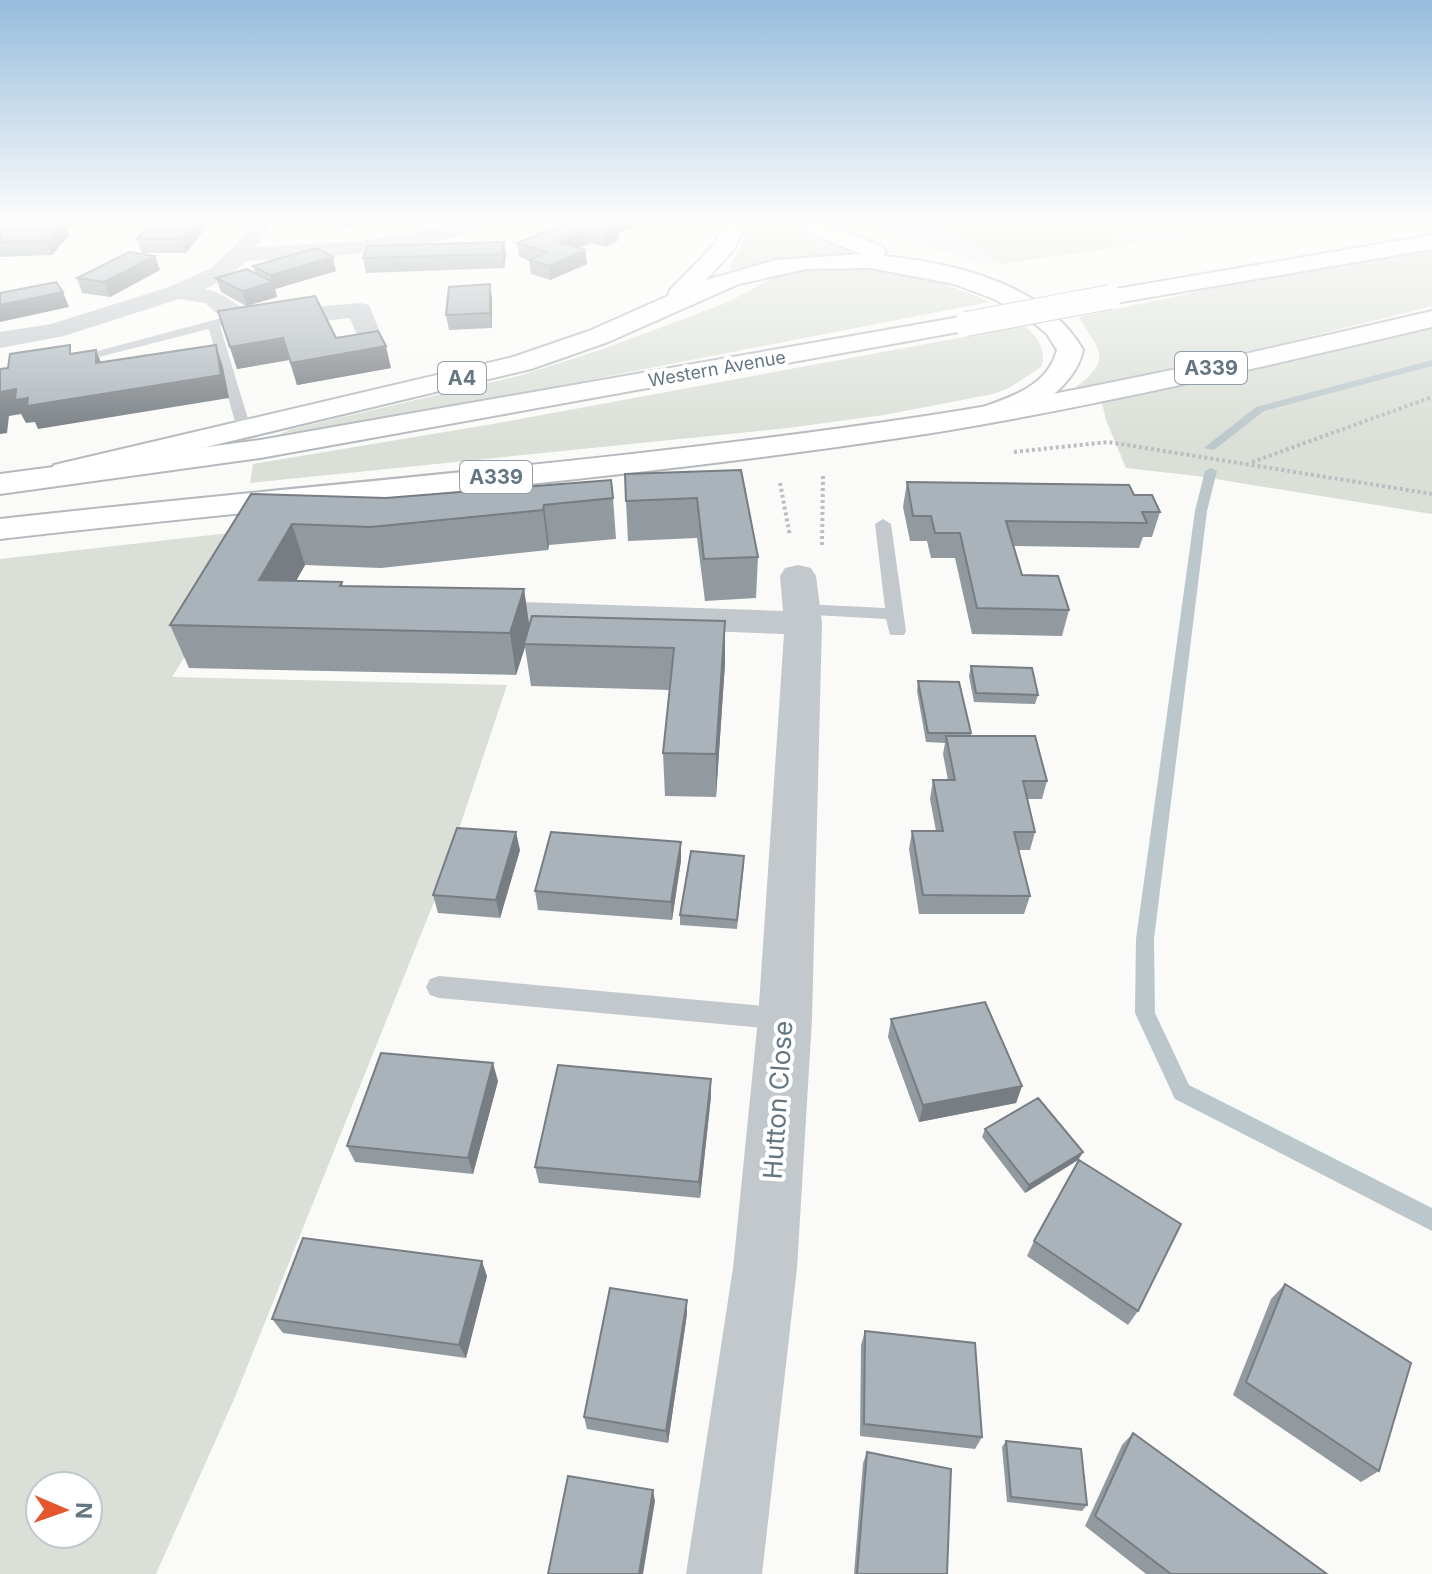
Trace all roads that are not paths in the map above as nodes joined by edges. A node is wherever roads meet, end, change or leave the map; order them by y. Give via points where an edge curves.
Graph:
1 (173, 293) edge
2 (188, 293) edge
3 (680, 293) edge
4 (696, 293) edge
5 (999, 293) edge
6 (1131, 293) edge
7 (671, 302) junction
8 (240, 317) junction
9 (1432, 319) edge
10 (213, 322) junction
11 (0, 340) edge
12 (371, 342) edge
13 (64, 362) edge
14 (990, 414) junction
15 (244, 429) junction
16 (60, 474) junction
17 (0, 484) edge
18 (883, 524) dead end
19 (0, 529) edge
20 (801, 603) junction
21 (426, 609) edge
22 (439, 987) dead end
23 (785, 1019) junction
24 (724, 1574) edge

1 - 11 street via 55,331
2 - 8 street via 212,297
3 - 7 main road, A4
4 - 7 main road, A4
5 - 14 main road, A4 via 1056,326 1070,350 1069,364 1027,400
6 - 16 main road, Western Avenue, bridge via 260,449
7 - 15 main road, A4 via 621,327 521,363
8 - 10 lane
8 - 12 street via 268,321 360,310
9 - 14 main road, A339
10 - 13 lane
10 - 15 lane
14 - 19 main road, A339 via 624,464
15 - 16 main road, A4
16 - 17 main road, Western Avenue
18 - 20 lane via 896,623
20 - 21 street
20 - 23 street, Hutton Close
22 - 23 lane
23 - 24 street, Hutton Close via 765,1268

